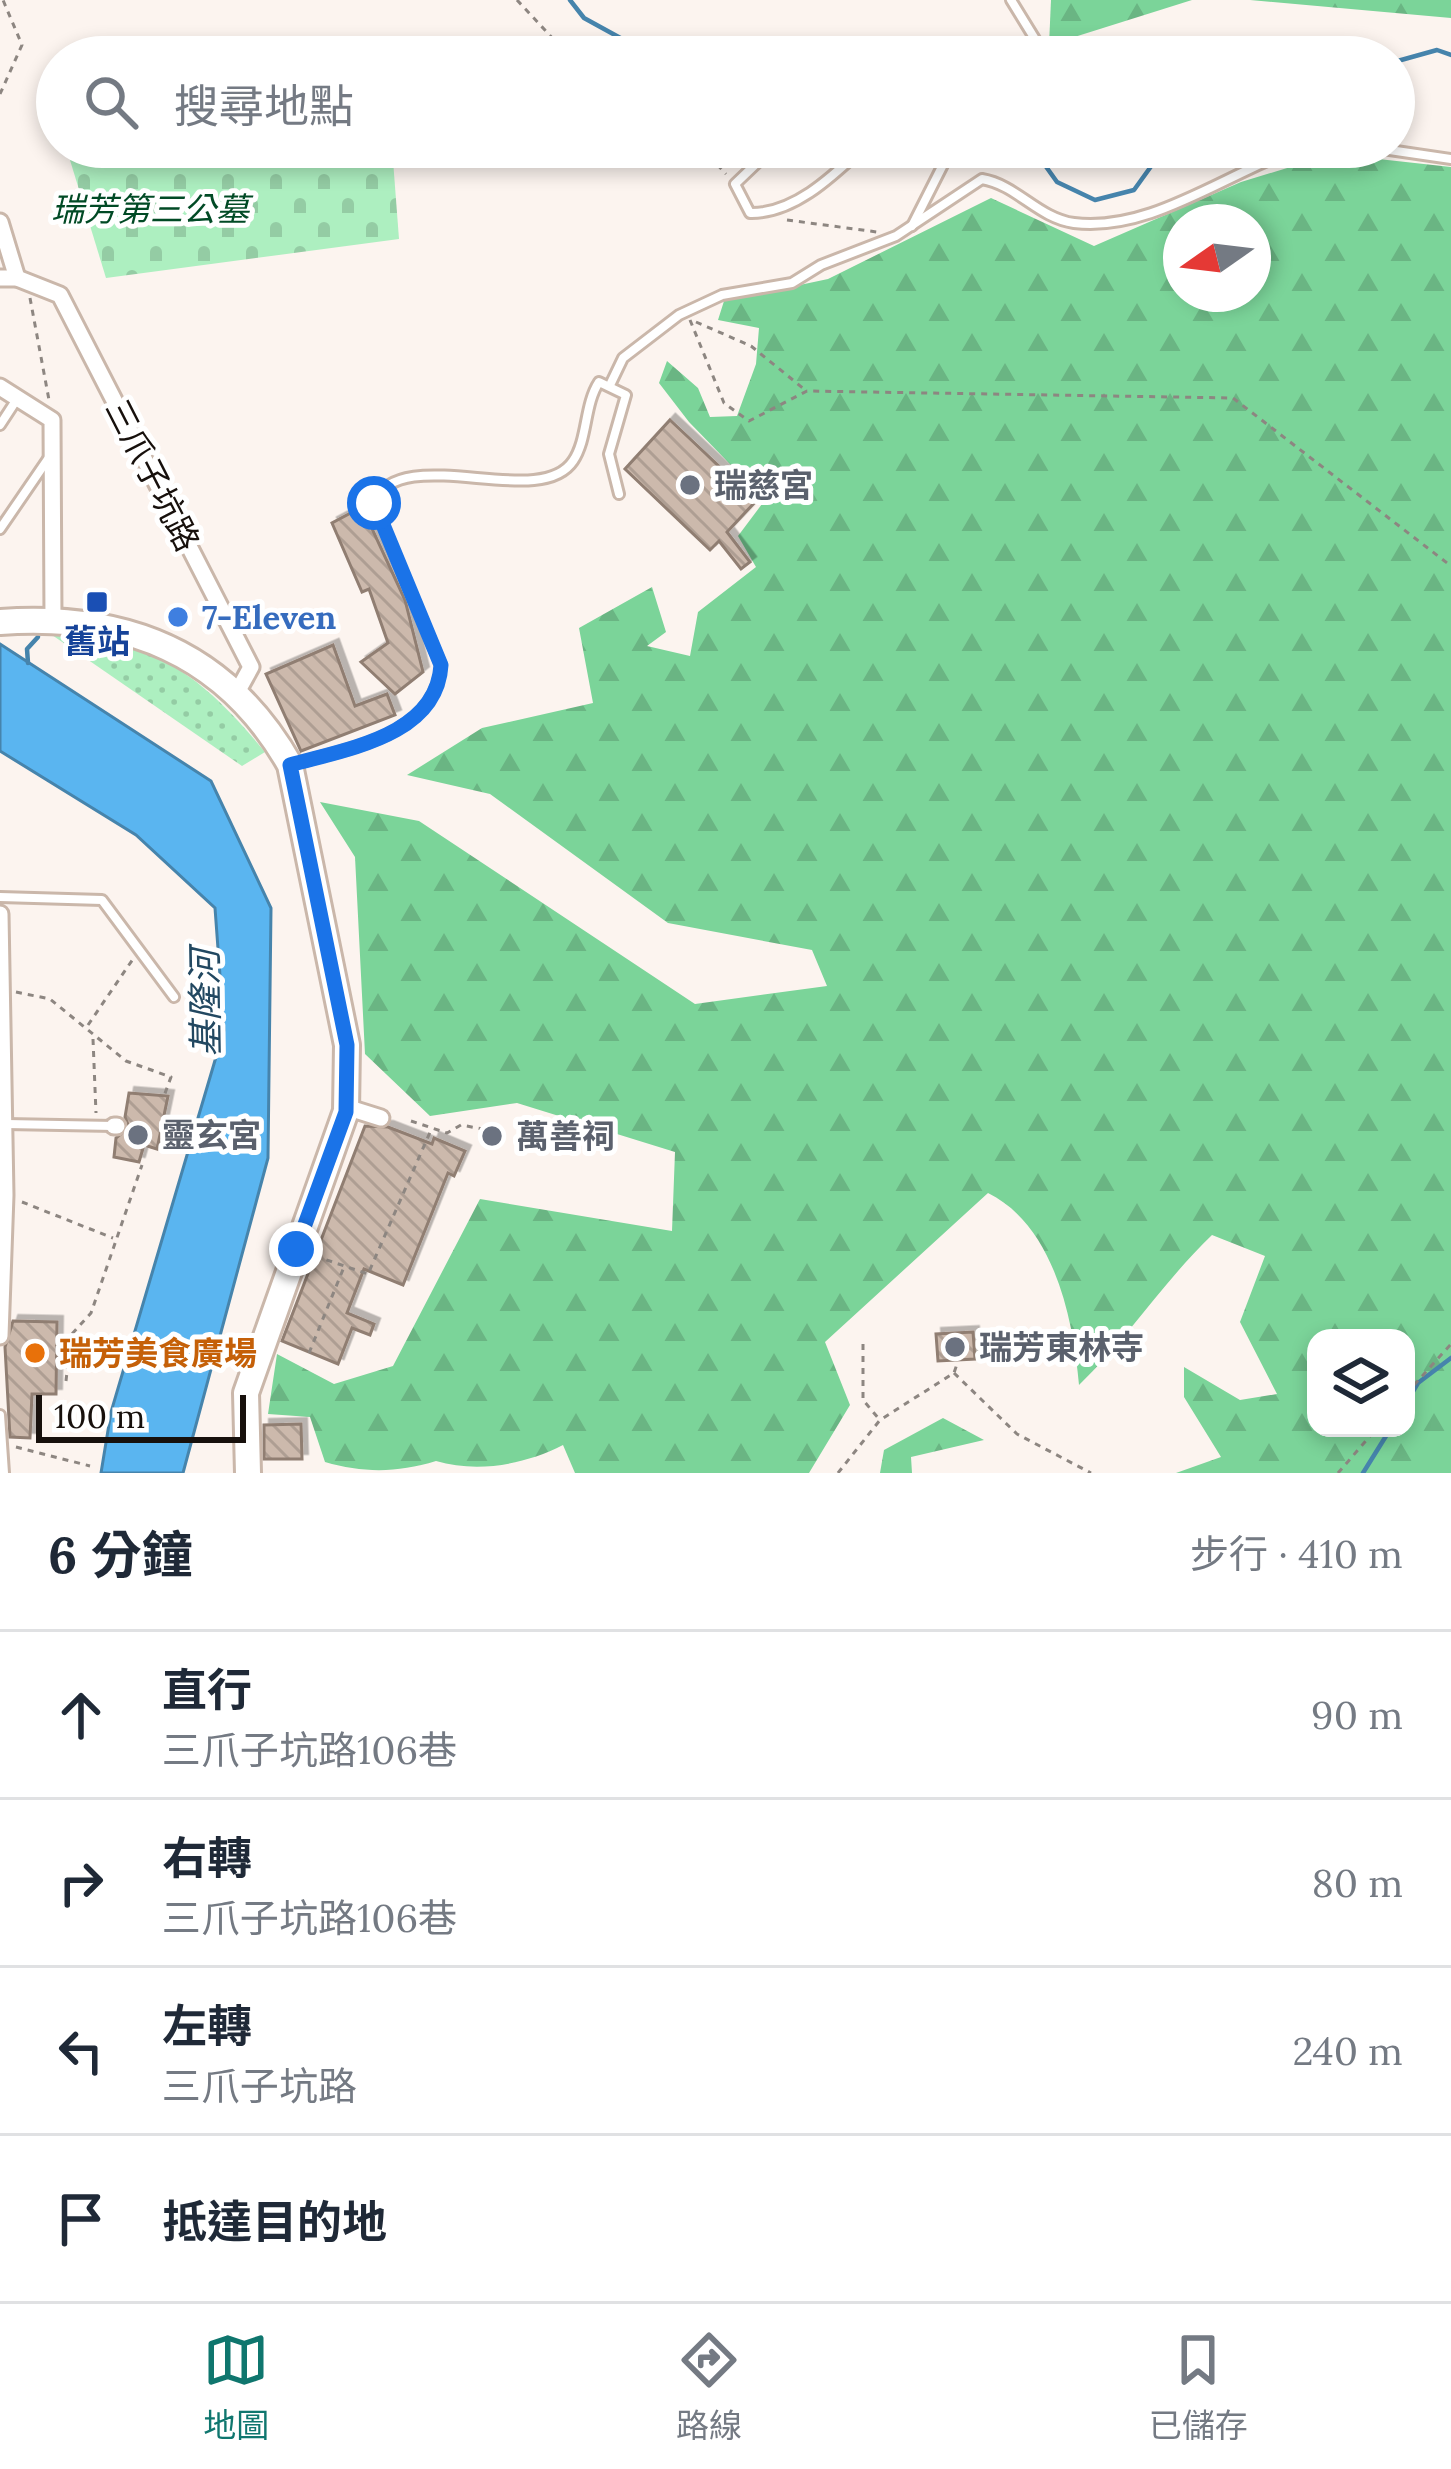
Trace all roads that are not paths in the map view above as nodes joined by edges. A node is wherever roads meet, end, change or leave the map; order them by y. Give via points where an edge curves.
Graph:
1 (1011, 0) edge
2 (1033, 36) edge
3 (1415, 154) edge
4 (1451, 159) edge
5 (752, 168) edge
6 (839, 168) edge
7 (941, 168) edge
8 (1242, 168) edge
9 (0, 222) edge
10 (911, 228) junction
11 (9, 278) edge
12 (611, 383) junction
13 (0, 387) edge
14 (17, 399) junction
15 (0, 425) edge
16 (52, 453) junction
17 (619, 494) dead end
18 (0, 529) edge
19 (1, 614) edge
20 (52, 618) junction
21 (235, 696) junction
22 (290, 765) junction
23 (0, 897) edge
24 (0, 914) edge
25 (2, 990) edge
26 (174, 997) dead end
27 (346, 1107) junction
28 (381, 1118) dead end
29 (2, 1124) edge
30 (109, 1126) road end
31 (0, 1336) edge
32 (0, 1414) edge
33 (3, 1442) edge
34 (4, 1473) edge
35 (248, 1473) edge

1 - 2 lane
3 - 4 lane
5 - 6 lane via 735,184 750,213 773,214
7 - 10 lane
8 - 10 lane via 1160,208 1075,223 982,178
9 - 11 street
10 - 12 lane via 792,283 722,295 623,358
11 - 21 street, 三爪子坑路 via 60,295 245,654 250,667
12 - 17 lane via 626,394 609,454
12 - 22 lane via 599,382 591,394 572,463 560,470 494,482 395,479 380,489 374,503 441,665 440,683 410,722
13 - 14 street
14 - 15 lane
14 - 16 street via 52,419
16 - 18 lane
16 - 20 street
19 - 20 main road
20 - 21 main road via 160,641
21 - 22 main road
22 - 27 main road via 347,1045
23 - 26 lane via 102,900
24 - 25 street
25 - 29 street
27 - 28 street
27 - 35 main road via 246,1394
29 - 30 lane
29 - 31 street
32 - 33 lane
33 - 34 lane

